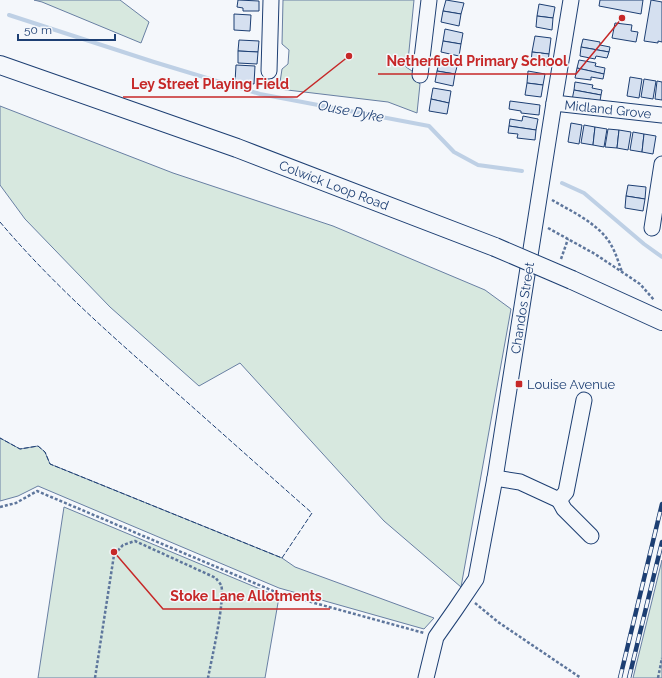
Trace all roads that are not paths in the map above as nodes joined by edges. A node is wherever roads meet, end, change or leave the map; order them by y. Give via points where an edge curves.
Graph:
1 (271, 0) edge
2 (429, 0) edge
3 (571, 0) edge
4 (0, 65) edge
5 (269, 72) dead end
6 (420, 75) dead end
7 (554, 103) junction
8 (662, 116) edge
9 (662, 164) edge
10 (652, 228) dead end
11 (662, 321) edge
12 (584, 400) dead end
13 (495, 478) junction
14 (559, 500) junction
15 (591, 536) dead end
16 (426, 678) edge

1 - 5 street
2 - 6 street
3 - 7 street, Chandos Street
4 - 11 main road, Colwick Loop Road, bridge via 237,148 495,247 572,280 650,308
7 - 8 street, Midland Grove
7 - 13 street, Chandos Street
9 - 10 street
12 - 14 street via 566,492
13 - 14 street via 520,482
13 - 16 street, Chandos Street via 476,579 436,636
14 - 15 street via 564,509

